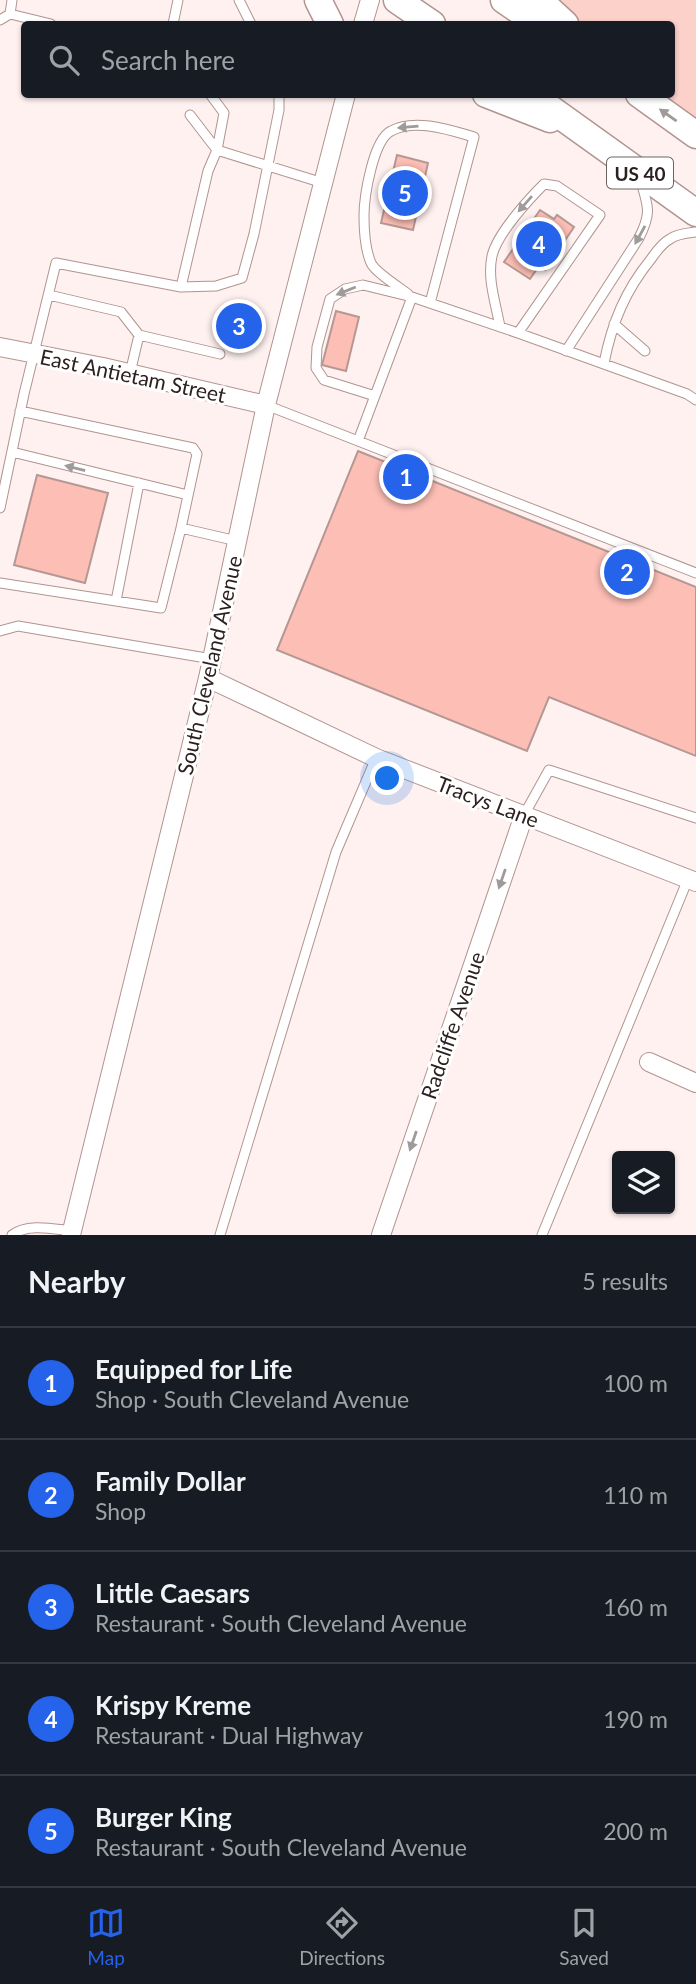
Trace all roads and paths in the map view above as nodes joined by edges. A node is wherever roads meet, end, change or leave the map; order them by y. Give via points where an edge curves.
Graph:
1 (12, 0) edge
2 (178, 0) edge
3 (239, 0) edge
4 (318, 0) edge
5 (370, 0) edge
6 (397, 0) edge
7 (504, 0) edge
8 (539, 0) edge
9 (10, 14) junction
10 (0, 20) edge
11 (39, 21) edge
12 (174, 21) edge
13 (250, 21) edge
14 (328, 21) edge
15 (364, 21) edge
16 (428, 21) edge
17 (535, 21) edge
18 (562, 21) edge
19 (212, 98) edge
20 (279, 98) edge
21 (344, 98) edge
22 (496, 98) edge
23 (536, 98) edge
24 (645, 98) edge
25 (190, 115) dead end
26 (584, 133) junction
27 (696, 135) edge
28 (217, 150) junction
29 (267, 166) junction
30 (637, 170) junction
31 (323, 183) junction
32 (696, 212) edge
33 (696, 232) edge
34 (181, 287) junction
35 (49, 295) junction
36 (412, 297) junction
37 (430, 303) junction
38 (614, 324) junction
39 (500, 327) junction
40 (518, 332) junction
41 (139, 335) junction
42 (0, 347) edge
43 (566, 351) junction
44 (645, 351) dead end
45 (35, 354) junction
46 (220, 354) dead end
47 (604, 363) junction
48 (130, 373) junction
49 (375, 396) junction
50 (696, 401) edge
51 (266, 405) junction
52 (20, 411) junction
53 (358, 441) junction
54 (12, 452) junction
55 (139, 483) junction
56 (188, 495) junction
57 (0, 508) edge
58 (181, 527) junction
59 (237, 541) junction
60 (696, 573) edge
61 (0, 583) edge
62 (116, 601) junction
63 (0, 631) edge
64 (212, 659) junction
65 (208, 678) junction
66 (376, 758) junction
67 (524, 815) junction
68 (696, 818) edge
69 (692, 881) edge
70 (649, 1062) dead end
71 (696, 1083) edge
72 (71, 1233) edge
73 (12, 1235) edge
74 (220, 1235) edge
75 (381, 1235) edge
76 (542, 1235) edge

1 - 9 lane
2 - 12 lane
3 - 13 lane
4 - 14 main road
5 - 15 street
6 - 16 main road
7 - 17 main road
8 - 18 main road
9 - 10 lane
9 - 11 lane
19 - 28 lane via 224,113
20 - 29 lane
21 - 31 street, South Cleveland Avenue
22 - 26 main road
23 - 26 main road, US 40
27 -> 24 main road
25 - 28 lane
26 - 30 main road, US 40
28 - 29 lane
28 - 34 lane
29 - 31 lane
29 - 34 lane via 242,278 216,286
30 - 32 main road, US 40
30 -> 43 lane via 648,219
31 - 51 street, South Cleveland Avenue
33 - 38 lane via 671,238 659,248 640,272
34 - 35 lane via 56,263
35 - 41 lane via 121,312
35 - 45 lane
36 - 37 lane
37 -> 36 lane via 474,137 438,126 400,127 387,133 372,167 364,213 372,266
36 - 49 lane
36 -> 49 lane via 363,285 330,299 316,368 324,380
37 - 39 lane
38 - 44 lane
38 - 47 lane
39 - 40 lane
40 -> 39 lane via 600,215 557,186 544,184 523,206 492,255
40 - 43 lane
41 - 46 lane
41 - 48 lane
42 - 45 street, East Antietam Street
43 - 47 lane
45 - 48 street, East Antietam Street
45 - 52 lane
47 - 50 lane
48 - 51 street, East Antietam Street
49 - 53 lane
51 - 53 lane
51 - 59 street, South Cleveland Avenue
52 - 54 lane
52 - 56 lane via 193,448 197,454
53 - 60 lane
55 -> 54 lane
54 - 57 lane
55 - 56 lane
55 - 62 lane
56 - 58 lane
58 - 59 lane
58 - 62 lane via 161,608
59 - 64 street, South Cleveland Avenue
61 - 62 lane
63 - 64 lane via 18,626
64 - 65 street, South Cleveland Avenue
65 - 66 street, Tracys Lane
65 - 72 street, South Cleveland Avenue
66 - 67 street, Tracys Lane
66 - 74 lane via 336,852
67 - 68 lane via 549,770
67 - 69 street, Tracys Lane
67 -> 75 street, Radcliffe Avenue
69 - 76 lane
70 - 71 street
72 - 73 lane via 36,1228

